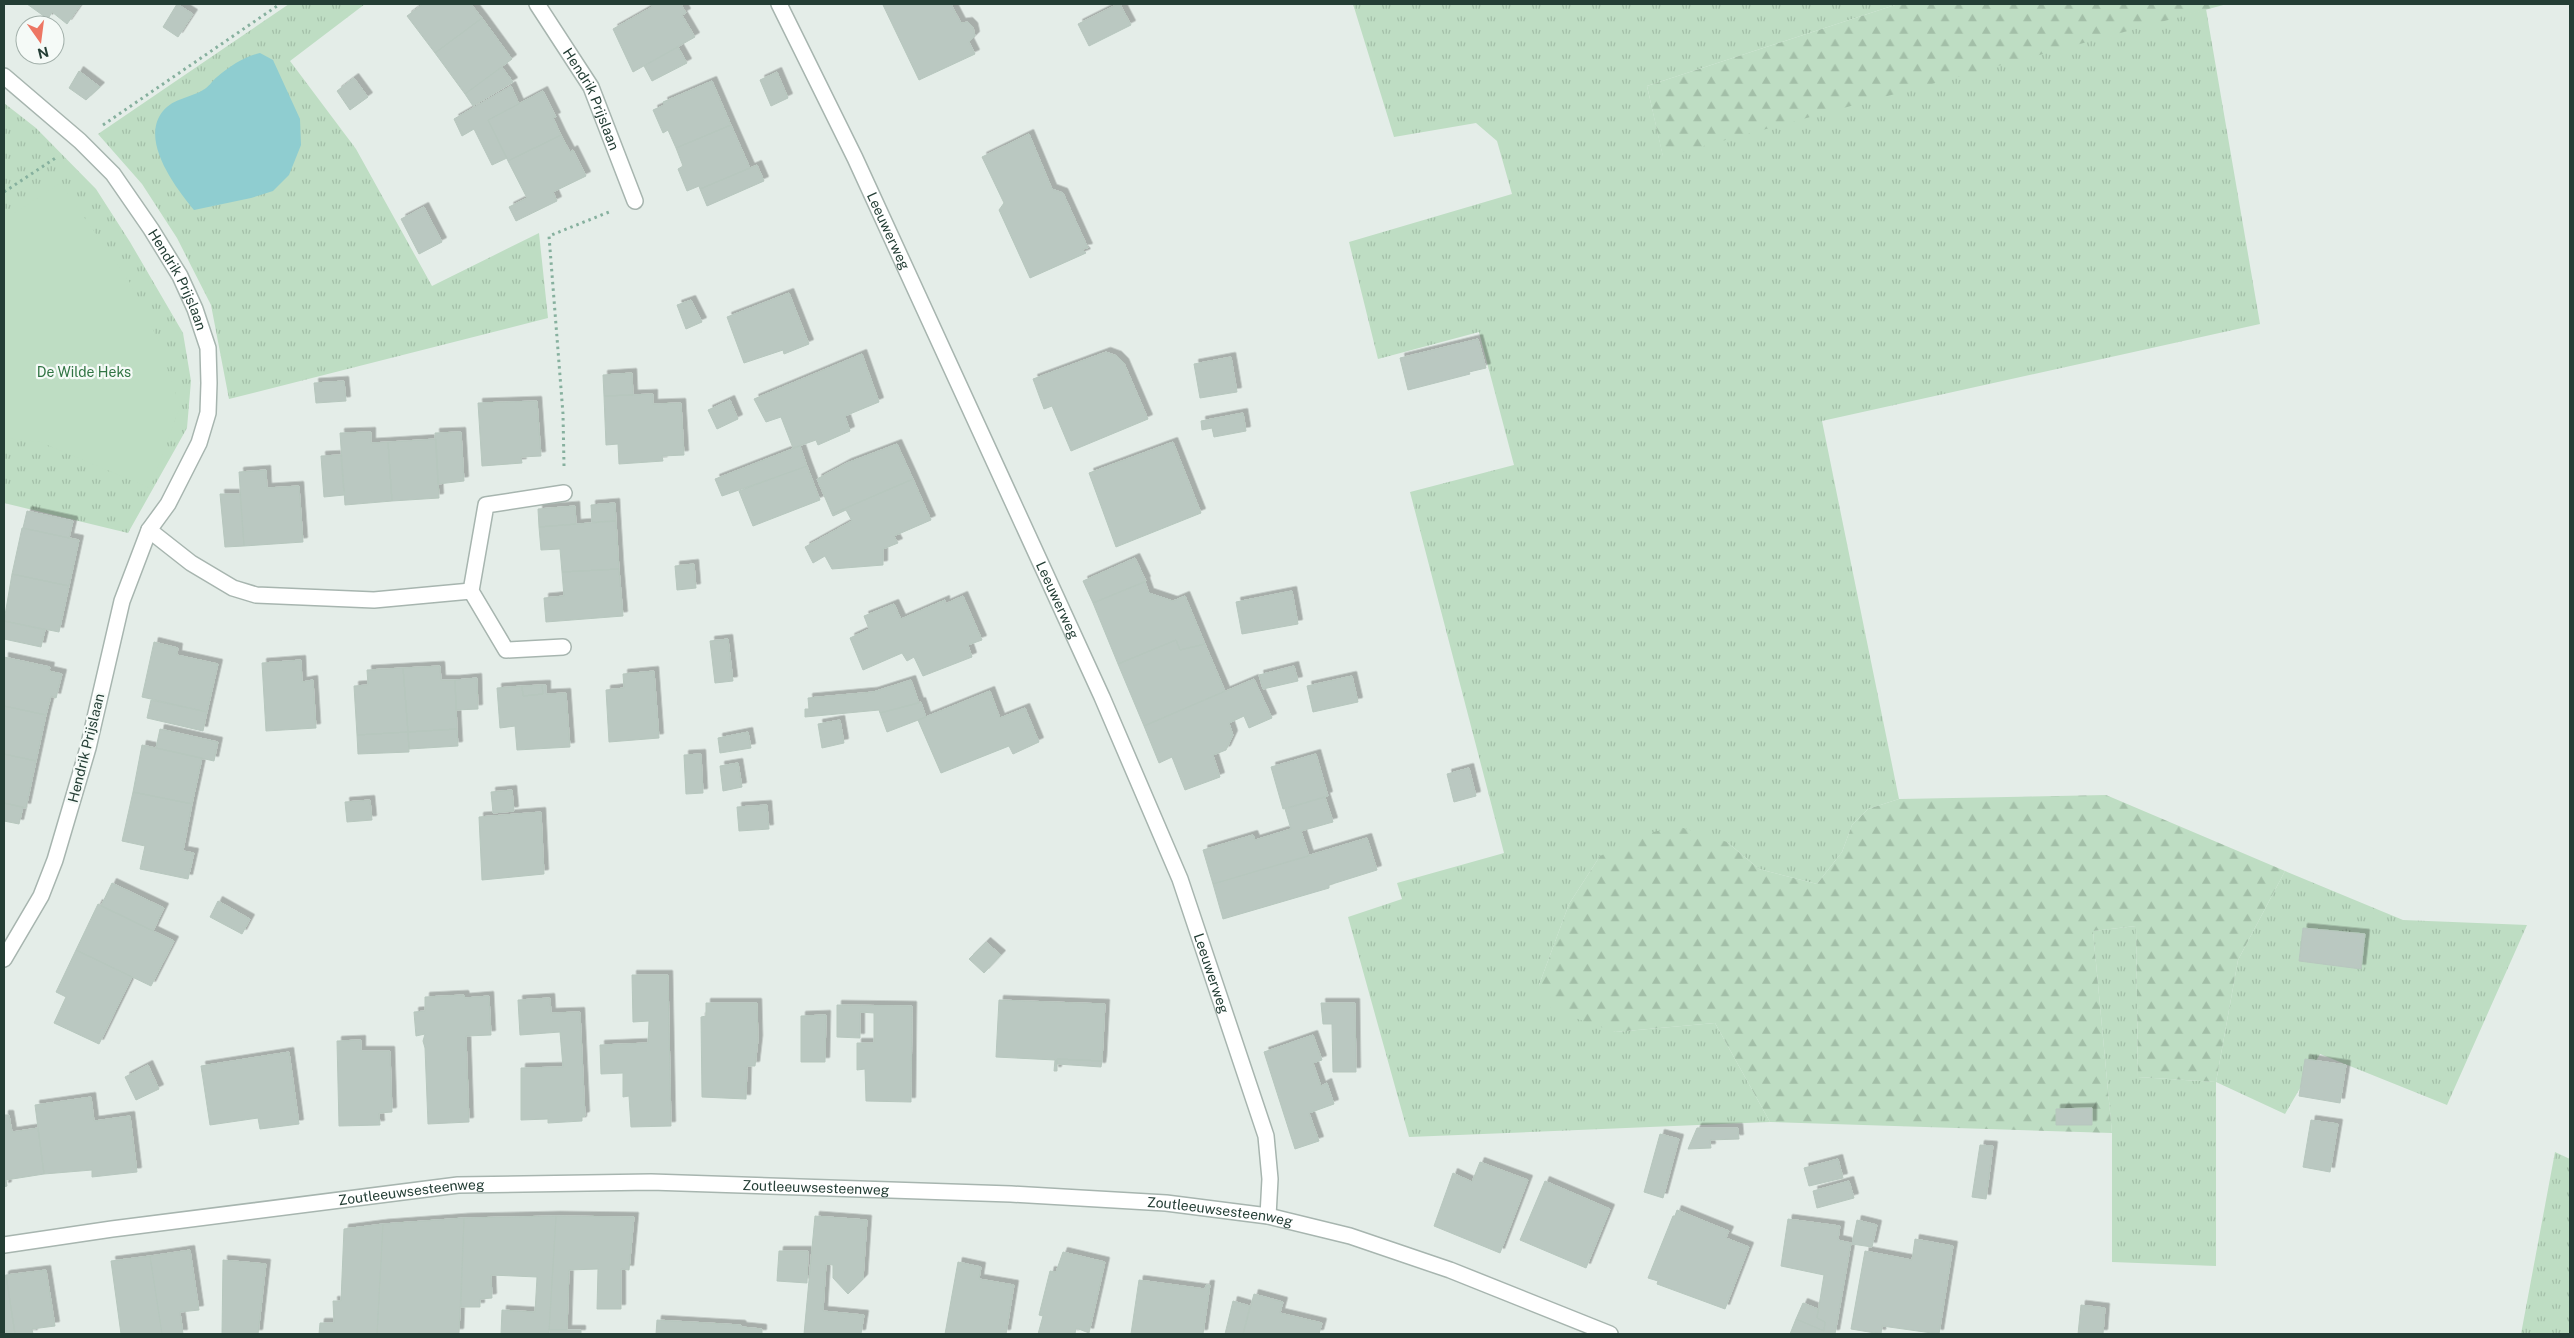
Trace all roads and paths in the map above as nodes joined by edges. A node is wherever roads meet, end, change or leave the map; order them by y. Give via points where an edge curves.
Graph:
1 (280, 4) edge
2 (537, 4) edge
3 (779, 4) edge
4 (4, 76) edge
5 (80, 141) junction
6 (4, 192) edge
7 (635, 201) joint
8 (564, 493) joint
9 (149, 530) junction
10 (471, 591) junction
11 (563, 646) dead end
12 (4, 959) edge
13 (1268, 1216) junction
14 (4, 1246) edge
15 (1610, 1334) edge

1 - 5 path
2 - 7 street, Hendrik Prijslaan via 591,87
3 - 13 street, Leeuwerweg via 855,158 1022,522 1180,879 1266,1136 1270,1179
4 - 5 street, Hendrik Prijslaan
5 - 6 path
5 - 9 street, Hendrik Prijslaan via 113,174 151,229 180,276 208,348 208,413 198,443
7 - 8 path via 549,236 563,414
8 - 10 street via 486,505
9 - 10 street via 191,564 232,588 256,595 374,600
9 - 12 street, Hendrik Prijslaan via 122,601 88,748 54,860 41,896
10 - 11 street via 506,650
13 - 14 street, Zoutleeuwsesteenweg via 1166,1203 1011,1194 651,1182 546,1182 458,1185
13 - 15 street, Zoutleeuwsesteenweg via 1350,1236 1450,1270

